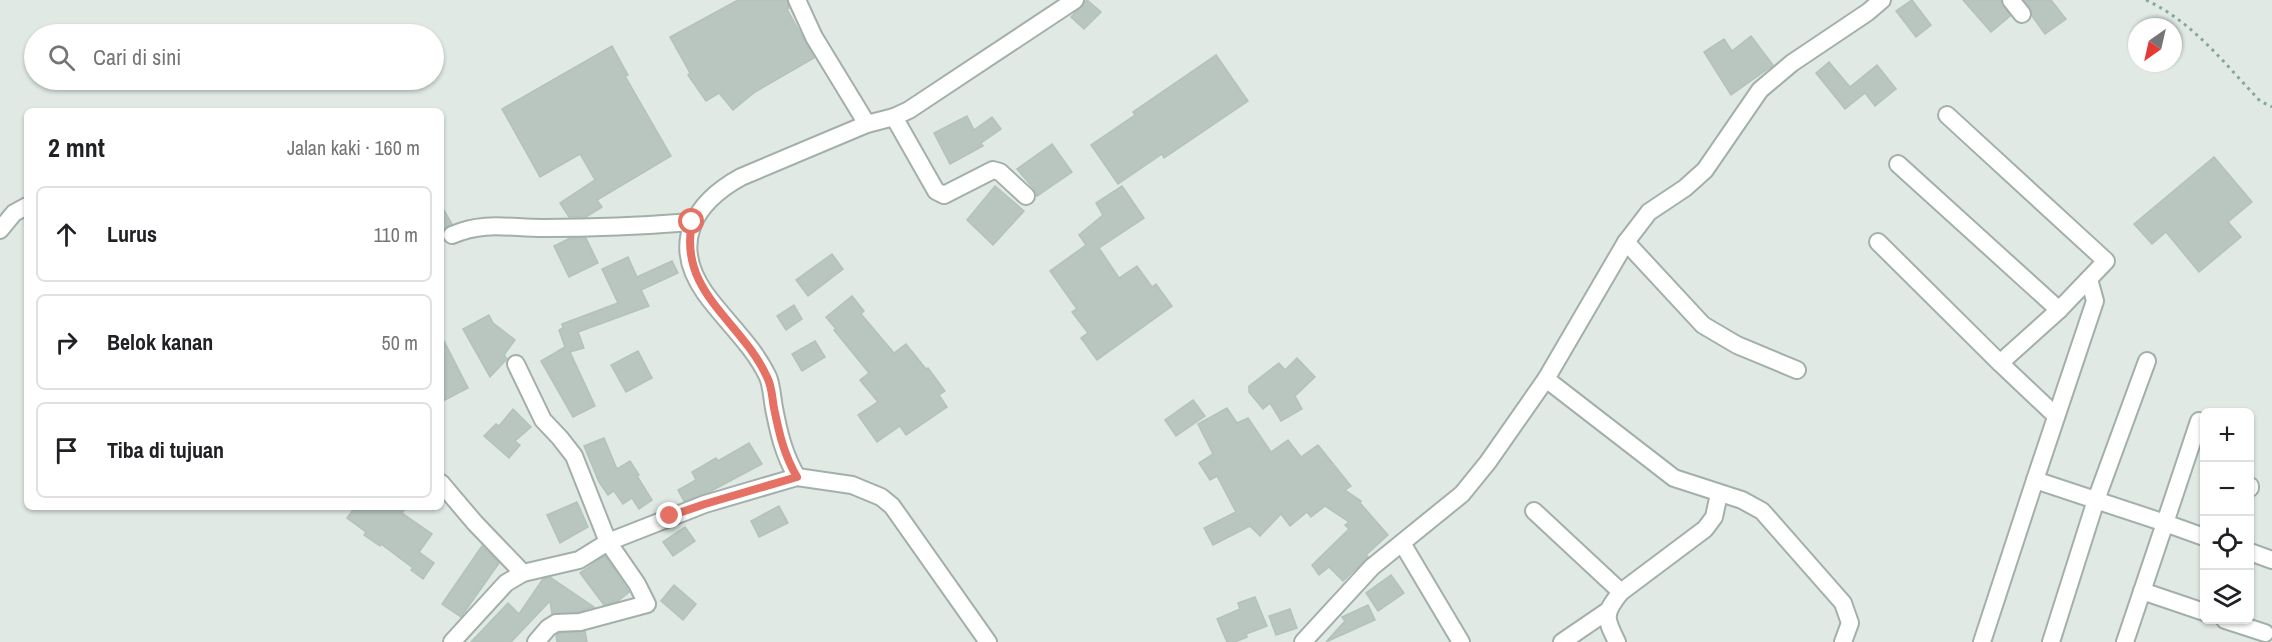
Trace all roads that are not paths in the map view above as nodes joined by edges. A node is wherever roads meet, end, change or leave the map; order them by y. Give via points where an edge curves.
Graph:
1 (797, 0) edge
2 (1076, 0) edge
3 (1882, 0) edge
4 (2012, 0) edge
5 (2022, 14) dead end
6 (1947, 115) dead end
7 (894, 117) junction
8 (867, 124) junction
9 (1898, 164) dead end
10 (1026, 196) dead end
11 (24, 208) edge
12 (692, 222) junction
13 (0, 230) edge
14 (452, 235) dead end
15 (1626, 242) junction
16 (1878, 242) dead end
17 (2089, 279) junction
18 (2059, 310) junction
19 (2147, 361) dead end
20 (2000, 363) junction
21 (516, 364) dead end
22 (1797, 370) dead end
23 (1546, 379) junction
24 (2056, 416) junction
25 (2199, 421) dead end
26 (797, 477) junction
27 (2035, 480) junction
28 (444, 487) edge
29 (1719, 494) junction
30 (2096, 500) junction
31 (1534, 511) dead end
32 (2165, 523) junction
33 (2200, 535) edge
34 (608, 542) junction
35 (1402, 543) junction
36 (2254, 553) edge
37 (2272, 560) edge
38 (523, 573) junction
39 (2142, 591) junction
40 (1621, 592) junction
41 (2200, 610) edge
42 (1606, 612) junction
43 (2237, 624) edge
44 (2265, 633) dead end
45 (452, 642) edge
46 (536, 642) edge
47 (988, 642) edge
48 (1303, 642) edge
49 (1461, 642) edge
50 (1562, 642) edge
51 (1617, 642) edge
52 (1843, 642) edge
53 (1983, 642) edge
54 (2051, 642) edge
55 (2125, 642) edge

1 - 8 street via 814,37
2 - 7 street
3 - 15 street via 1760,90 1705,170 1653,207
4 - 5 street
6 - 17 street via 2106,261
7 - 8 street
7 - 10 street via 940,194 993,170
8 - 12 street via 741,177 711,197
9 - 18 street
11 - 13 street
12 - 14 street via 621,227 483,225
12 - 26 street via 689,235 693,270 769,380 782,444
15 - 22 street via 1707,328
15 - 23 street
16 - 20 street
17 - 18 street
17 - 24 street via 2095,301
18 - 20 street
19 - 30 street
20 - 24 street
21 - 34 street via 543,420 574,456
23 - 29 street via 1674,478
23 - 35 street via 1462,494
24 - 27 street
25 - 32 street
26 - 34 street via 705,504
26 - 47 street via 852,485 892,506
27 - 30 street
27 - 53 street
28 - 38 street
29 - 40 street via 1714,517 1705,529
29 - 52 street via 1742,500 1762,512 1844,603 1850,623
30 - 32 street
30 - 54 street
31 - 40 street
32 - 33 street
32 - 39 street
34 - 38 street via 571,563
34 - 46 street via 647,604 580,622 556,623
35 - 48 street via 1372,567
35 - 49 street
36 - 37 street
38 - 45 street via 506,583
39 - 41 street
39 - 55 street
40 - 42 street
42 - 50 street
42 - 51 street
43 - 44 street

